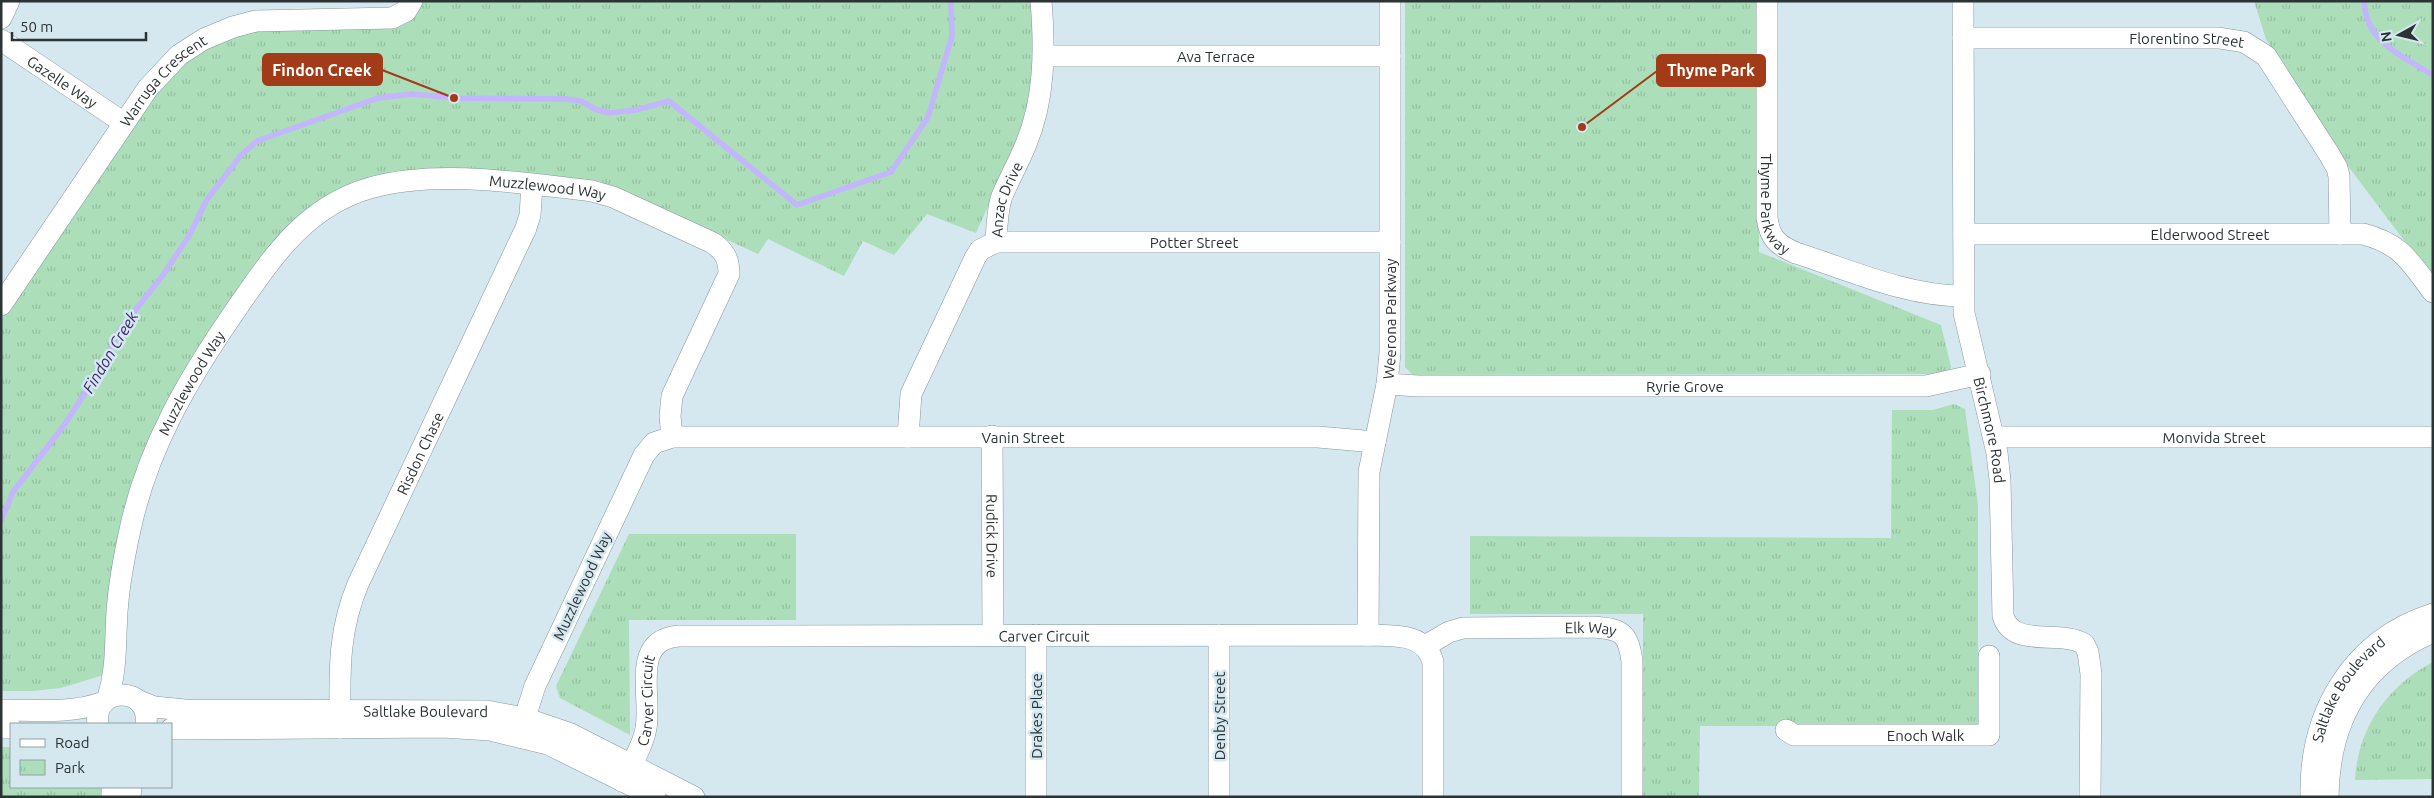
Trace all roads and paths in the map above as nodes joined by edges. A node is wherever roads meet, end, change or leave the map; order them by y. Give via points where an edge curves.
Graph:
1 (9, 1) edge
2 (412, 1) edge
3 (1041, 1) edge
4 (1390, 1) edge
5 (1767, 1) edge
6 (1963, 1) edge
7 (1, 18) edge
8 (1963, 38) junction
9 (1, 40) edge
10 (1044, 56) junction
11 (1390, 56) junction
12 (124, 123) junction
13 (532, 185) junction
14 (1964, 234) junction
15 (2340, 234) junction
16 (996, 242) junction
17 (1390, 242) junction
18 (8, 280) edge
19 (2433, 292) edge
20 (1963, 296) junction
21 (1, 305) edge
22 (1980, 374) junction
23 (1388, 384) junction
24 (992, 436) junction
25 (672, 437) junction
26 (908, 437) junction
27 (1994, 437) junction
28 (2433, 437) edge
29 (1375, 442) junction
30 (2433, 614) edge
31 (2433, 632) edge
32 (993, 635) junction
33 (1036, 635) junction
34 (1219, 635) junction
35 (1368, 635) junction
36 (1425, 646) junction
37 (117, 651) junction
38 (1989, 656) dead end
39 (106, 700) junction
40 (138, 701) junction
41 (1, 710) edge
42 (340, 718) junction
43 (98, 723) edge
44 (146, 723) edge
45 (521, 727) junction
46 (172, 729) edge
47 (1786, 730) dead end
48 (626, 774) junction
49 (655, 797) edge
50 (694, 797) edge
51 (1036, 797) edge
52 (1219, 797) edge
53 (1433, 797) edge
54 (1632, 797) edge
55 (2090, 797) edge
56 (2310, 797) edge
57 (2328, 797) edge

1 - 7 street
2 - 12 street, Warruga Crescent via 406,11 392,18 273,20 233,27 204,39 161,72
3 - 10 street, Anzac Drive
4 - 11 street, Weerona Parkway
5 - 20 street, Thyme Parkway via 1767,218 1773,239 1796,253 1912,290 1939,296
6 - 8 street, Birchmore Road
8 - 14 street, Birchmore Road
8 - 15 street, Florentino Street via 2219,38 2255,47 2275,66 2337,168
9 - 12 street, Gazelle Way
10 - 11 street, Ava Terrace
10 - 16 street, Anzac Drive via 1035,117 1027,144 1002,196
11 - 17 street, Weerona Parkway
12 - 18 street, Warruga Crescent
13 - 25 street, Muzzlewood Way via 613,196 724,252 729,274 672,396
13 - 37 street, Muzzlewood Way via 445,178 394,182 340,200 281,246 194,373 150,462 139,493 122,566
13 - 42 street, Risdon Chase via 526,228 351,601 341,644
14 - 15 street, Elderwood Street
14 - 20 street, Birchmore Road
15 - 19 street, Elderwood Street via 2363,234 2391,243
16 - 17 street, Potter Street
16 - 26 street, Anzac Drive via 980,250 975,258 915,384 909,402
17 - 23 street, Weerona Parkway
18 - 21 street, Warruga Crescent
20 - 22 street, Birchmore Road
22 - 23 street, Ryrie Grove via 1926,386
22 - 27 street, Birchmore Road
23 - 29 street, Weerona Parkway
24 - 26 street, Vanin Street
24 - 29 street, Vanin Street via 1318,437
24 - 32 street, Rudick Drive
25 - 26 street, Vanin Street
25 - 45 street, Muzzlewood Way via 654,443 644,455 535,686
27 - 28 street, Monvida Street
27 - 55 street, Birchmore Road via 2000,480 2003,616 2015,633 2070,638 2084,644 2088,652 2091,674
29 - 35 street, Weerona Parkway via 1369,472
30 - 56 street, Saltlake Boulevard via 2408,624 2375,646 2349,671 2322,720 2310,776
31 - 57 street, Saltlake Boulevard via 2398,650 2359,688 2335,738 2328,772
32 - 33 street, Carver Circuit
32 - 48 street, Carver Circuit via 666,638 654,644 648,658 646,731
33 - 34 street, Carver Circuit
33 - 51 street, Drakes Place
34 - 35 street, Carver Circuit
34 - 52 street, Denby Street
35 - 36 street, Carver Circuit via 1409,637
36 - 53 street via 1433,662
36 - 54 street, Elk Way via 1449,632 1470,627 1593,627 1622,632 1629,643 1632,661
37 - 39 street, Muzzlewood Way
37 - 40 street, Muzzlewood Way
38 - 47 street, Enoch Walk via 1989,735 1794,735
39 - 40 street, Saltlake Boulevard via 123,694
39 - 41 street via 90,707 73,709
39 - 43 street, Muzzlewood Way via 99,710
40 - 42 street, Saltlake Boulevard via 154,707 185,710
40 - 44 street, Muzzlewood Way via 146,715
42 - 45 street, Saltlake Boulevard via 488,711
42 - 46 street, Saltlake Boulevard
45 - 48 street, Saltlake Boulevard via 571,734
48 - 49 street, Saltlake Boulevard
48 - 50 street, Saltlake Boulevard

